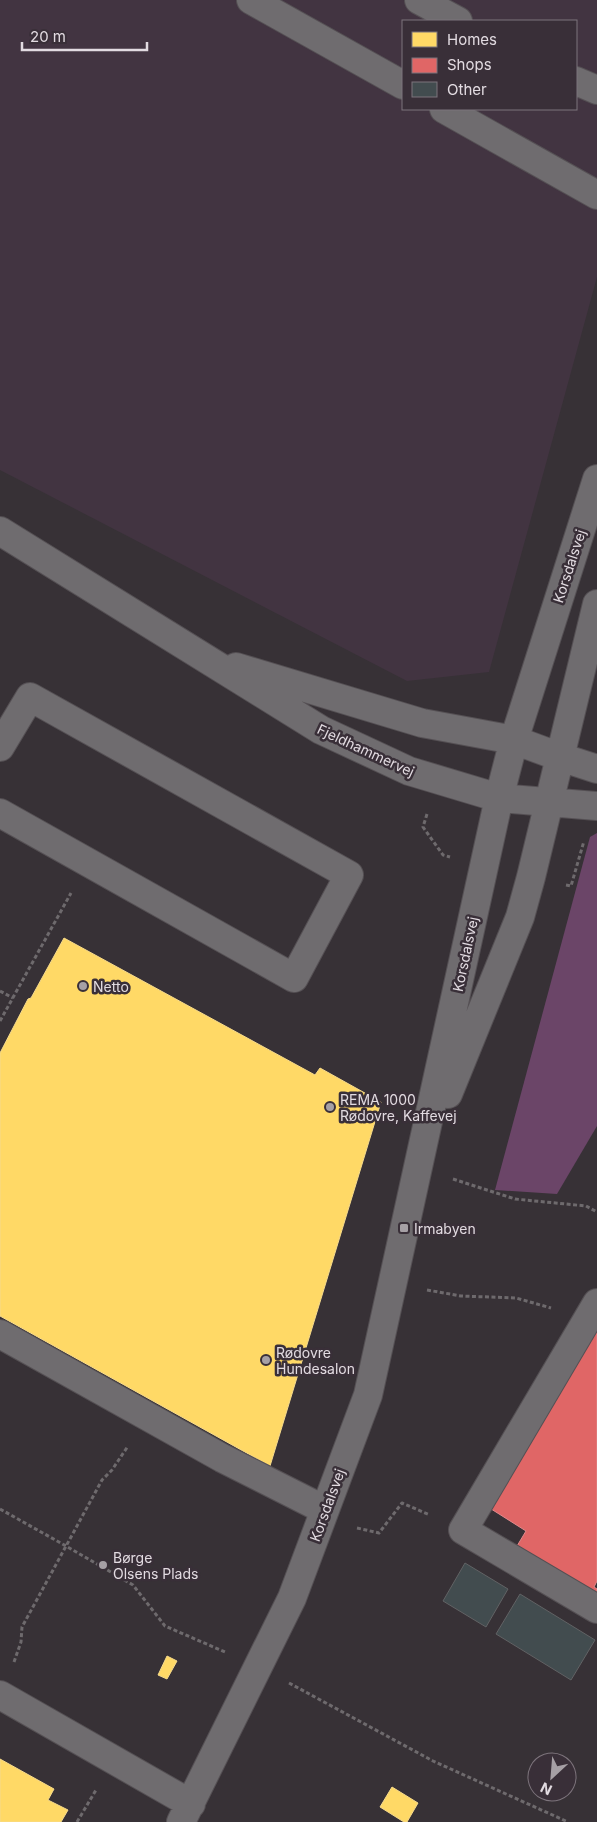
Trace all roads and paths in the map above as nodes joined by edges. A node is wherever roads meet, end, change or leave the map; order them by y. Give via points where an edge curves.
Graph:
1 (251, 0) edge
2 (418, 0) edge
3 (456, 20) edge
4 (577, 81) edge
5 (402, 84) edge
6 (597, 90) edge
7 (446, 110) edge
8 (597, 195) edge
9 (597, 479) edge
10 (0, 532) edge
11 (597, 604) edge
12 (199, 656) junction
13 (514, 740) junction
14 (0, 747) edge
15 (560, 757) junction
16 (597, 769) edge
17 (499, 798) junction
18 (549, 802) junction
19 (597, 806) edge
20 (0, 813) edge
21 (585, 836) dead end
22 (88, 862) junction
23 (571, 886) dead end
24 (0, 991) edge
25 (13, 998) junction
26 (0, 1021) edge
27 (418, 1168) junction
28 (597, 1212) edge
29 (392, 1284) junction
30 (597, 1303) edge
31 (583, 1327) junction
32 (0, 1334) edge
33 (112, 1470) dead end
34 (0, 1509) edge
35 (323, 1515) junction
36 (463, 1530) junction
37 (66, 1546) junction
38 (597, 1609) edge
39 (21, 1642) dead end
40 (258, 1666) junction
41 (0, 1695) edge
42 (186, 1813) edge
43 (568, 1822) edge

1 - 5 street
2 - 3 street
4 - 6 street
7 - 8 street
9 - 13 street, Korsdalsvej
10 - 12 street, Fjeldhammervej
11 - 15 street, Korsdalsvej
12 - 13 street, Fjeldhammervej via 422,723
12 - 17 street, Fjeldhammervej via 321,730 409,771
13 - 15 street
13 - 17 street, Korsdalsvej
14 - 22 street via 30,697 349,875 294,978
15 - 16 street
15 - 18 street, Korsdalsvej
17 - 18 street, Fjeldhammervej
17 - 27 street, Korsdalsvej
18 - 19 street, Fjeldhammervej
18 - 27 street, Korsdalsvej via 520,917
20 - 22 street
21 - 23 path
22 - 25 path
24 - 25 path
25 - 26 path
27 - 28 path via 514,1199 586,1206
27 - 29 street, Korsdalsvej
29 - 31 path via 461,1296 516,1298 555,1308
29 - 35 street, Korsdalsvej via 368,1395
30 - 31 street
31 - 36 street
32 - 35 street
33 - 37 path via 102,1480
34 - 37 path
35 - 36 path via 379,1533 402,1503
35 - 40 street, Korsdalsvej via 292,1598
36 - 38 street
37 - 39 path via 22,1627
37 - 40 path via 132,1585 165,1626
40 - 42 street, Korsdalsvej
40 - 43 path via 433,1761
41 - 42 street

